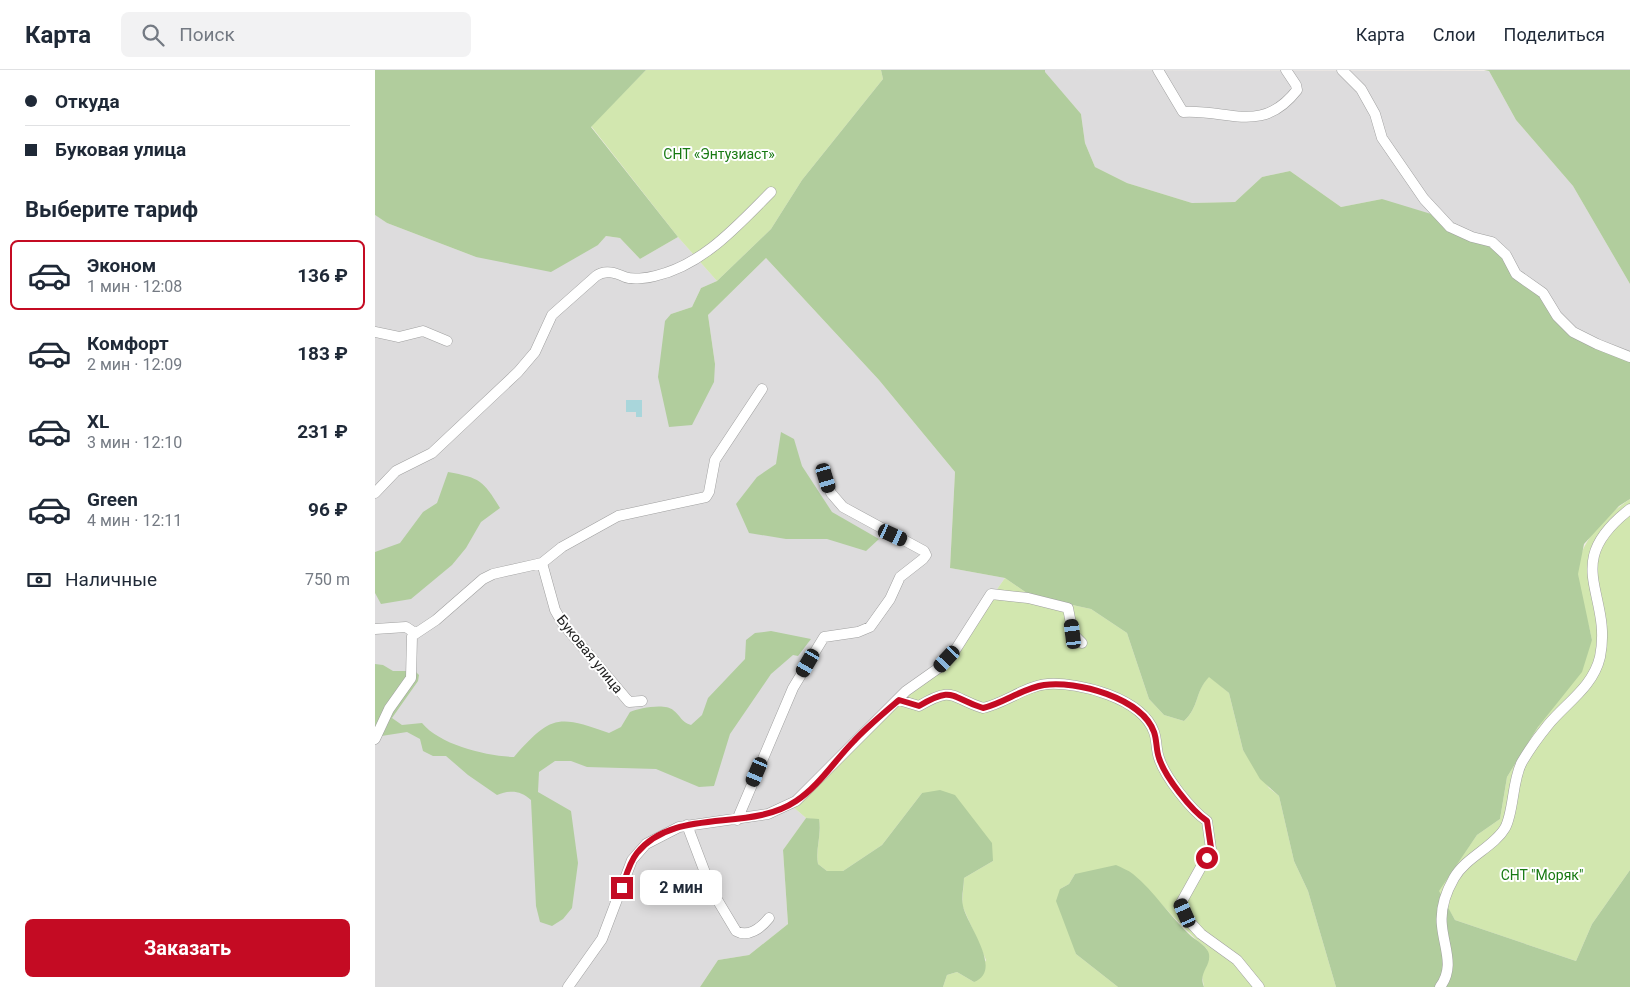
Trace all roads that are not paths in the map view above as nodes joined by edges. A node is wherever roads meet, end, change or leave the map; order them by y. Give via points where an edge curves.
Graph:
1 (1158, 70) edge
2 (1286, 70) edge
3 (1342, 70) edge
4 (771, 192) dead end
5 (375, 332) edge
6 (447, 341) dead end
7 (1630, 357) edge
8 (762, 389) dead end
9 (826, 478) dead end
10 (375, 493) edge
11 (1630, 509) edge
12 (542, 563) junction
13 (375, 629) edge
14 (415, 633) junction
15 (1082, 643) dead end
16 (899, 700) junction
17 (642, 701) dead end
18 (375, 739) edge
19 (737, 820) junction
20 (687, 825) junction
21 (769, 918) dead end
22 (568, 987) edge
23 (1259, 987) edge
24 (1440, 987) edge

1 - 2 street via 1183,112 1248,118 1272,112 1297,90
3 - 7 street via 1361,89 1375,114 1382,138 1424,199 1450,227 1492,242 1506,255 1516,274 1543,293 1557,316 1573,332
4 - 10 street via 725,238 686,267 653,277 625,277 603,272 596,276 551,315 535,352 518,372 432,453 396,471
5 - 6 street via 399,337 423,331
8 - 12 street via 715,460 706,497 618,516 562,547
9 - 19 street via 831,493 843,508 926,555 900,576 890,599 870,627 824,637 793,688
11 - 24 street via 1606,534 1592,557 1591,575 1603,635 1595,672 1547,726 1521,764 1505,828 1465,864 1446,896 1442,925 1449,974
12 - 14 street via 483,579 436,620
12 - 17 street, Буковая улица via 555,610 563,624 629,702
13 - 14 street via 406,627
14 - 18 street via 411,640 411,678 389,709
15 - 16 street via 1073,634 1068,608 1028,598 991,594 954,652 940,667 911,686
16 - 19 street via 796,801 768,814
16 - 23 street via 919,706 949,694 983,708 1035,687 1069,684 1094,688 1137,710 1154,732 1162,766 1207,821 1211,838 1207,858 1181,903 1190,922 1201,934 1237,960
19 - 20 street
20 - 21 street via 712,891 736,931 750,933 763,926
20 - 22 street via 654,838 637,853 602,938

